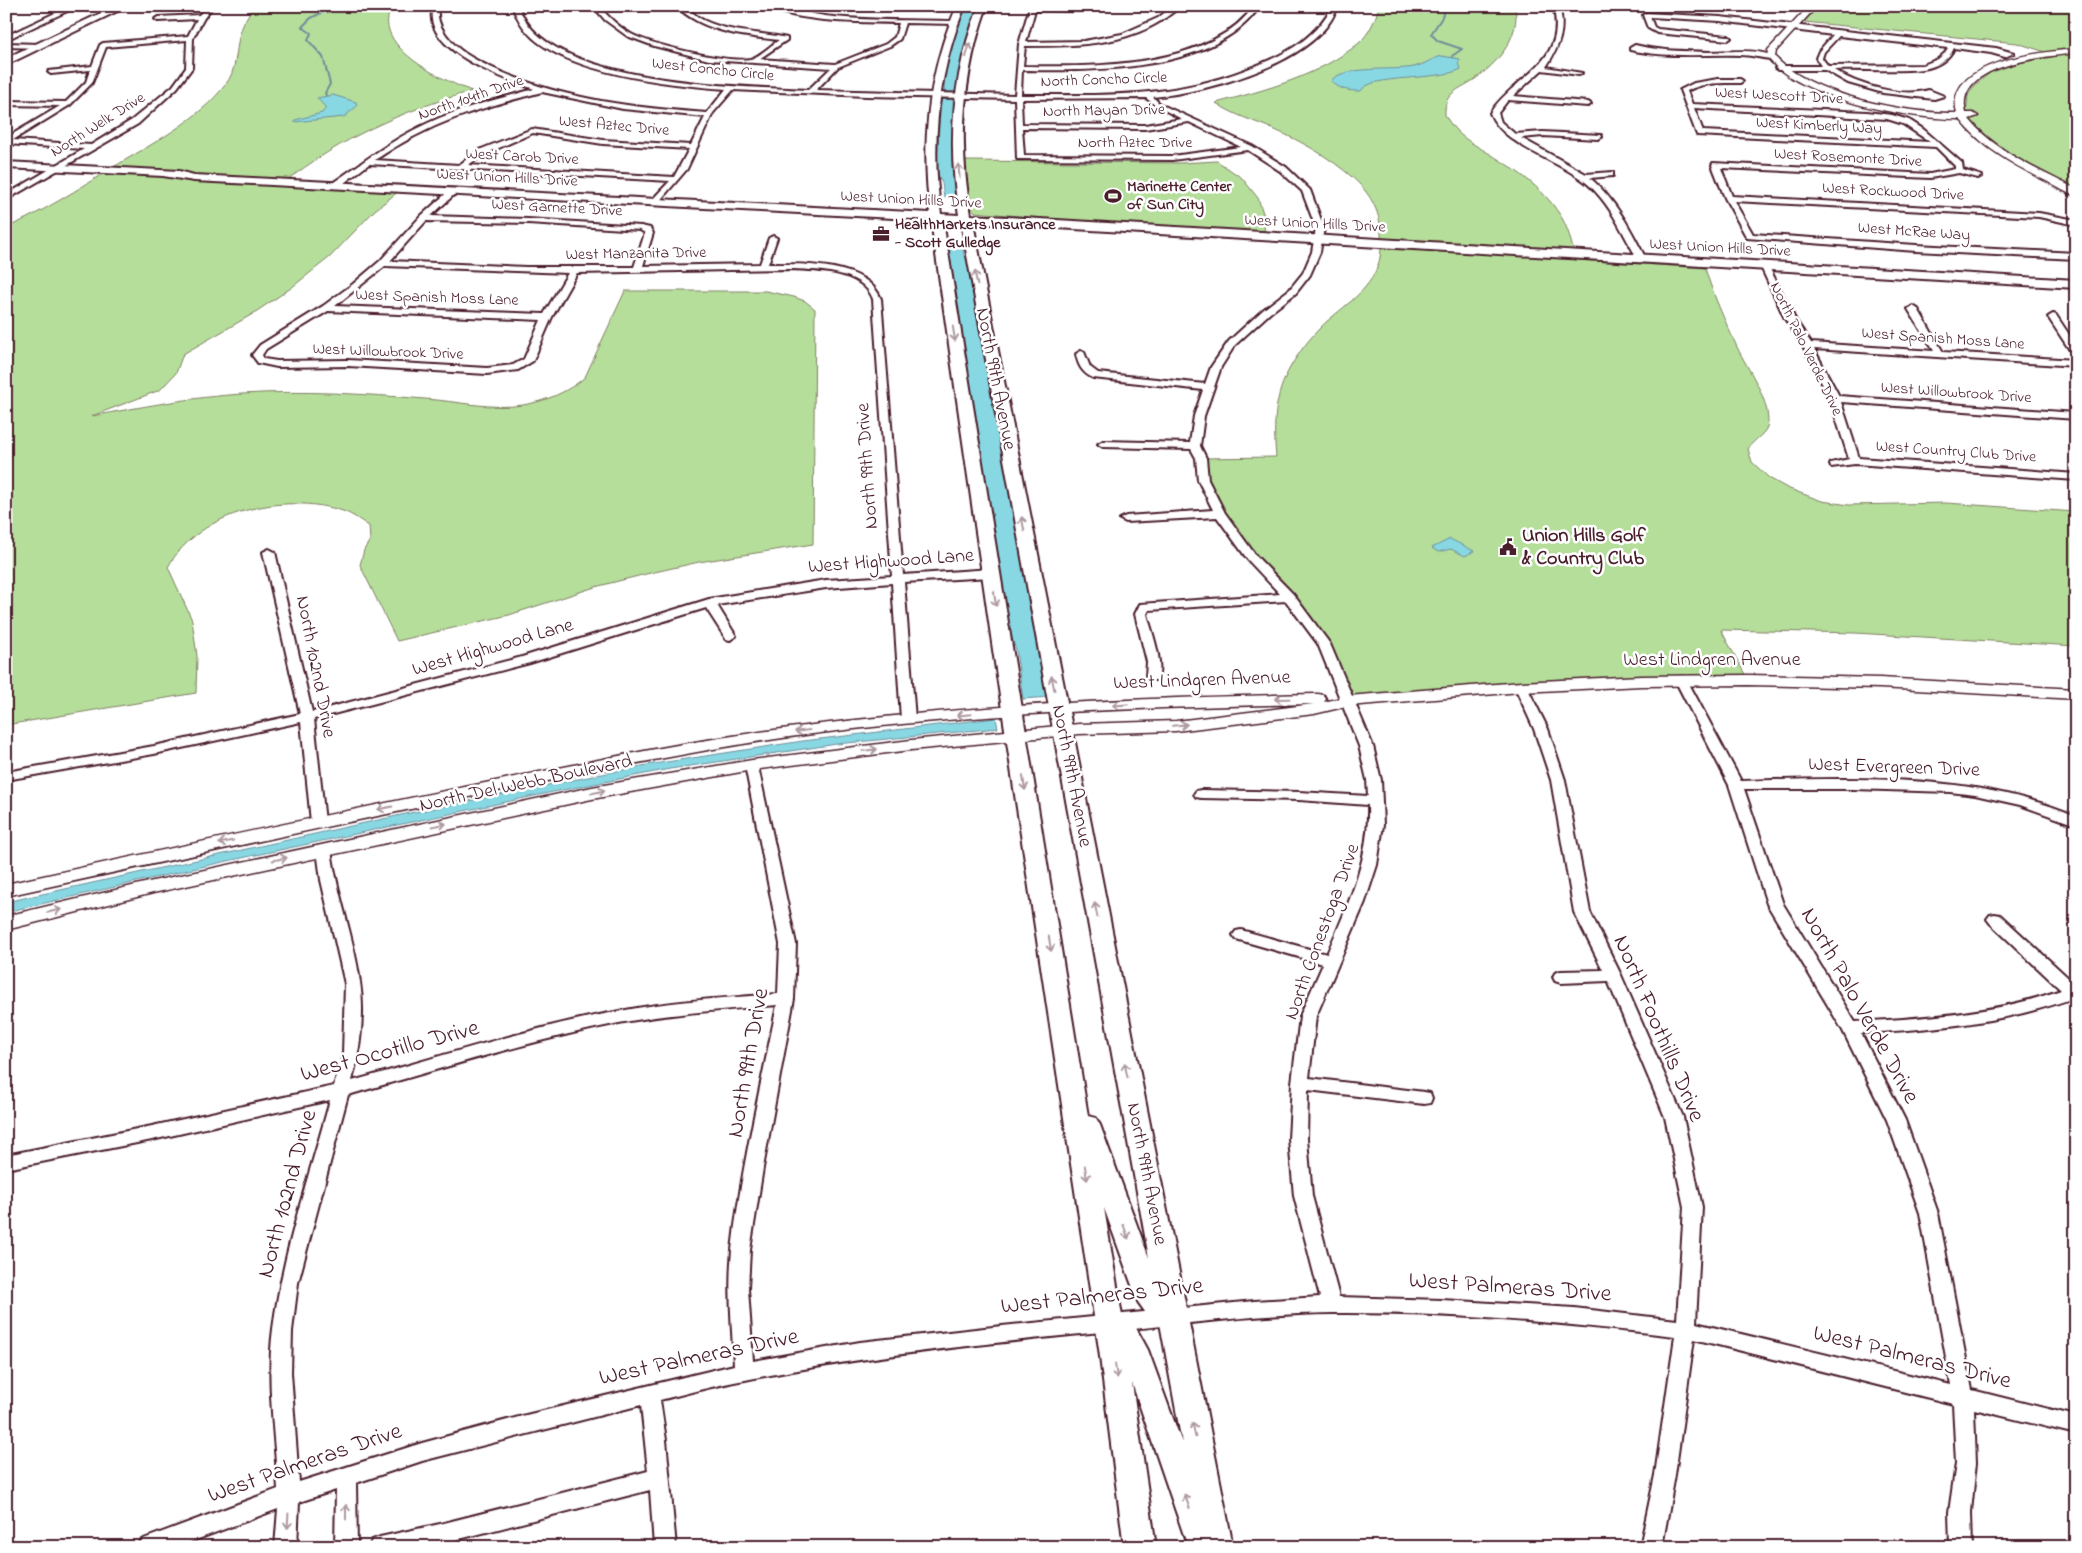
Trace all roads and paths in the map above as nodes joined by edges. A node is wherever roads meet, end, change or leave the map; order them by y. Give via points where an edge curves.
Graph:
1 (75, 6) edge
2 (124, 6) edge
3 (210, 6) edge
4 (436, 6) edge
5 (515, 6) edge
6 (596, 6) edge
7 (679, 6) edge
8 (768, 6) edge
9 (961, 6) edge
10 (983, 6) edge
11 (1177, 6) edge
12 (1257, 6) edge
13 (1335, 6) edge
14 (1556, 6) edge
15 (1813, 6) edge
16 (1032, 7) edge
17 (1080, 9) dead end
18 (201, 17) junction
19 (158, 19) dead end
20 (902, 22) junction
21 (1746, 22) junction
22 (954, 23) junction
23 (1792, 28) junction
24 (1838, 34) junction
25 (6, 38) edge
26 (190, 38) junction
27 (1728, 38) junction
28 (1023, 44) junction
29 (6, 45) edge
30 (39, 46) junction
31 (1951, 47) junction
32 (1646, 51) dead end
33 (1995, 51) dead end
34 (869, 53) junction
35 (2076, 53) edge
36 (1730, 54) junction
37 (877, 55) dead end
38 (1771, 57) junction
39 (752, 61) junction
40 (6, 62) edge
41 (836, 66) junction
42 (95, 68) junction
43 (1019, 68) junction
44 (1540, 68) junction
45 (1780, 69) junction
46 (1828, 69) junction
47 (51, 72) dead end
48 (1580, 73) dead end
49 (1684, 80) dead end
50 (1740, 81) dead end
51 (1696, 84) junction
52 (731, 88) junction
53 (540, 90) junction
54 (810, 92) junction
55 (1925, 95) dead end
56 (1972, 95) dead end
57 (1148, 96) junction
58 (934, 97) junction
59 (960, 97) junction
60 (1016, 97) junction
61 (1506, 98) junction
62 (6, 103) edge
63 (68, 104) junction
64 (1588, 104) dead end
65 (1880, 105) junction
66 (1689, 106) junction
67 (1867, 114) junction
68 (1967, 114) junction
69 (708, 115) junction
70 (1880, 116) junction
71 (1189, 120) junction
72 (1019, 126) junction
73 (1515, 136) junction
74 (1598, 137) dead end
75 (6, 142) edge
76 (1936, 144) junction
77 (93, 147) junction
78 (693, 147) junction
79 (1249, 148) junction
80 (1020, 156) joint
81 (367, 162) junction
82 (6, 165) edge
83 (54, 168) junction
84 (461, 168) junction
85 (1959, 172) junction
86 (1610, 174) dead end
87 (1583, 176) junction
88 (1978, 176) dead end
89 (675, 179) junction
90 (337, 184) junction
91 (2076, 186) edge
92 (6, 191) edge
93 (454, 191) junction
94 (19, 192) junction
95 (2076, 193) edge
96 (6, 198) edge
97 (1729, 198) junction
98 (654, 202) junction
99 (937, 217) junction
100 (424, 218) junction
101 (966, 219) junction
102 (2076, 224) edge
103 (773, 238) dead end
104 (1319, 240) junction
105 (2076, 256) edge
106 (1642, 260) junction
107 (383, 263) junction
108 (763, 267) junction
109 (1766, 267) junction
110 (638, 268) junction
111 (574, 270) junction
112 (2076, 284) edge
113 (877, 299) joint
114 (326, 308) junction
115 (1913, 309) dead end
116 (547, 317) junction
117 (2053, 317) dead end
118 (1808, 346) junction
119 (2076, 353) edge
120 (1081, 354) dead end
121 (1940, 354) junction
122 (2076, 363) edge
123 (1208, 387) junction
124 (1835, 399) junction
125 (2076, 416) edge
126 (1103, 444) dead end
127 (1195, 446) junction
128 (1855, 461) junction
129 (1834, 464) dead end
130 (2076, 477) edge
131 (1220, 512) junction
132 (1126, 519) dead end
133 (269, 552) dead end
134 (992, 574) junction
135 (897, 578) junction
136 (1289, 597) junction
137 (709, 603) junction
138 (730, 636) dead end
139 (1152, 676) dead end
140 (1681, 680) junction
141 (1521, 687) junction
142 (2076, 694) edge
143 (1348, 701) junction
144 (1013, 711) junction
145 (307, 717) junction
146 (908, 719) junction
147 (1060, 720) junction
148 (1017, 735) junction
149 (752, 765) junction
150 (6, 776) edge
151 (1736, 785) junction
152 (1201, 794) dead end
153 (1376, 800) junction
154 (2076, 821) edge
155 (318, 822) junction
156 (324, 850) junction
157 (6, 890) edge
158 (1995, 920) dead end
159 (6, 923) edge
160 (1240, 934) dead end
161 (1332, 961) junction
162 (1613, 975) junction
163 (1561, 977) dead end
164 (2075, 992) edge
165 (786, 999) junction
166 (1850, 1028) junction
167 (1300, 1083) junction
168 (1073, 1088) junction
169 (341, 1090) junction
170 (1424, 1098) dead end
171 (6, 1162) edge
172 (1332, 1305) junction
173 (1174, 1316) junction
174 (1109, 1322) junction
175 (1686, 1329) junction
176 (744, 1371) junction
177 (649, 1394) junction
178 (1963, 1397) junction
179 (2076, 1425) edge
180 (346, 1476) junction
181 (659, 1478) junction
182 (289, 1495) junction
183 (149, 1547) edge
184 (286, 1547) edge
185 (346, 1547) edge
186 (380, 1547) edge
187 (665, 1547) edge
188 (1140, 1547) edge
189 (1204, 1547) edge
190 (1217, 1547) edge
191 (1651, 1547) edge
192 (1961, 1547) edge

1 - 25 street
2 - 30 main road
3 - 18 street, North Welk Drive
4 - 53 street via 437,27 447,43 465,57
5 - 52 street, West Concho Circle via 524,26 538,40 590,63 673,82
6 - 39 street via 607,19 629,35 656,45 709,58
7 - 39 street via 694,18 714,26 785,40
8 - 20 street via 836,19
9 - 22 main road, North 99th Avenue
59 -> 10 main road, North 99th Avenue via 966,56
11 - 28 street via 1156,22 1110,41
12 - 43 street via 1252,15 1226,35 1166,60 1095,70
13 - 57 street, North Concho Circle via 1324,28 1287,55 1219,81
14 - 44 street via 1561,32 1553,51
15 - 23 street
16 - 17 street
16 - 28 street
18 - 19 street
18 - 26 street, North Welk Drive
20 - 22 street
20 - 34 street via 898,38
21 - 23 street
21 - 27 street
21 - 27 street via 1646,15 1651,28 1657,31
22 - 58 main road, North 99th Avenue
23 - 24 street
23 - 38 street via 1772,50
24 - 31 street
24 - 46 street via 1819,58 1822,66
26 - 42 street via 103,45
26 - 77 street, North Welk Drive via 189,68 175,87 135,122
27 - 36 street via 1722,44
28 - 43 street
29 - 30 street
30 - 40 main road
31 - 33 street
31 - 46 street via 1944,58 1923,68
32 - 36 street
34 - 37 street
34 - 41 street
35 - 56 street via 2002,71 1985,80
35 - 68 street via 2022,59 1980,74 1967,84 1959,102
36 - 38 street
38 - 45 street
39 - 41 street
41 - 54 street
42 - 47 street
42 - 63 street via 89,83
43 - 60 street
44 - 48 street
44 - 61 street
45 - 46 street
45 - 65 street via 1826,91
46 - 55 street via 1852,82 1874,88
49 - 51 street
50 - 51 street
51 - 66 street via 1683,90
52 - 54 street, West Concho Circle
52 - 69 street via 719,98
53 - 69 street via 651,111
53 - 81 street, North 104th Drive via 431,124 394,143
54 - 58 street, West Concho Circle
57 - 60 street, North Concho Circle
57 - 71 street, North Conestoga Drive via 1158,105
58 - 59 street, North Concho Circle
58 - 99 main road, North 99th Avenue via 932,167
59 - 60 street, North Concho Circle
101 -> 59 main road, North 99th Avenue via 959,174
60 - 72 street
61 - 64 street
61 - 73 street via 1494,113 1498,123
62 - 63 street
63 - 75 street
65 - 67 street via 1872,106
65 - 68 street via 1918,113
65 - 70 street via 1884,109
66 - 67 street, West Wescott Drive
66 - 76 street, West Kimberly Way via 1700,134
67 - 70 street, West Wescott Drive
68 - 91 street via 2005,146
68 - 95 street via 1974,130 1993,145
69 - 78 street
70 - 76 street, West Wescott Drive via 1906,122
71 - 72 street, North Mayan Drive via 1145,127
71 - 79 street, North Conestoga Drive
72 - 80 street
73 - 74 street
73 - 87 street
75 - 77 street
76 - 85 street, West Wescott Drive via 1959,165
77 - 83 street, North Welk Drive
78 - 84 street, West Aztec Drive via 603,142 532,132 482,152
78 - 89 street via 686,165
79 - 80 street, North Aztec Drive via 1172,158
79 - 104 street, North Conestoga Drive via 1283,169 1306,190 1319,222
81 - 84 street, West Carob Drive
81 - 90 street, North 104th Drive
82 - 83 main road, West Union Hills Drive
83 - 90 main road, West Union Hills Drive via 201,179
83 - 94 street, North Welk Drive
84 - 89 street, West Carob Drive
85 - 88 street, West Rosemonte Drive
85 - 97 street, West Rosemonte Drive via 1930,176 1716,165
86 - 87 street
87 - 106 street via 1622,219
89 - 98 street
90 - 93 main road, West Union Hills Drive
92 - 94 street
93 - 98 main road, West Union Hills Drive
93 - 100 street
94 - 96 street, North Welk Drive
97 - 102 street, West Rockwood Drive via 2054,218
97 - 105 street, West McRae Way via 1750,236
98 - 99 main road, West Union Hills Drive
99 - 101 main road, West Union Hills Drive
99 -> 134 main road, North 99th Avenue
100 - 107 street
100 - 110 street, West Garnette Drive via 641,228 649,233
101 - 104 main road, West Union Hills Drive
147 -> 101 main road, North 99th Avenue
103 - 108 street
104 - 106 main road, West Union Hills Drive
104 - 123 street, North Conestoga Drive via 1312,262 1293,291 1232,343 1216,367
106 - 109 main road, West Union Hills Drive
107 - 111 street, West Manzanita Drive
107 - 114 street
108 - 110 street, West Manzanita Drive
108 - 113 street, West Manzanita Drive via 818,268 846,274 866,283 874,290
109 - 112 main road, West Union Hills Drive
109 - 118 street, North Palo Verde Drive via 1790,319
110 - 111 street, West Manzanita Drive
111 - 116 street
113 - 135 street, North 99th Drive
114 - 116 street, West Spanish Moss Lane
114 - 116 street, West Willowbrook Drive via 263,347 257,355 261,361 487,371 515,368 528,361
115 - 121 street
117 - 119 street
118 - 121 street, West Spanish Moss Lane
118 - 124 street, North Palo Verde Drive
120 - 123 street via 1086,371 1096,376
121 - 122 street, West Spanish Moss Lane
123 - 127 street, North Conestoga Drive via 1199,416
124 - 125 street, West Willowbrook Drive
124 - 128 street, North Palo Verde Drive
126 - 127 street
127 - 131 street, North Conestoga Drive via 1201,458 1203,480
128 - 129 street, West Country Club Drive
128 - 130 street, West Country Club Drive
131 - 132 street
131 - 136 street, North Conestoga Drive via 1252,558
133 - 145 street, North 102nd Drive
134 - 135 street, West Highwood Lane
134 -> 144 main road, North 99th Avenue
135 - 137 street, West Highwood Lane via 826,584
135 - 146 street, North 99th Drive
136 - 139 street via 1144,607 1141,614 1153,662
136 - 143 street, North Conestoga Drive via 1324,644
137 - 138 street
137 - 145 street, West Highwood Lane via 526,660
140 - 141 street, West Lindgren Avenue
140 - 142 street, West Lindgren Avenue via 1890,683
140 - 151 street, North Palo Verde Drive
141 - 143 street, West Lindgren Avenue
141 - 162 street, North Foothills Drive via 1541,730 1558,780 1582,912
143 -> 147 street, West Lindgren Avenue via 1262,699
147 -> 143 street, West Lindgren Avenue via 1078,729 1176,726
143 - 153 street, North Conestoga Drive via 1370,757
144 -> 146 street, North Del Webb Boulevard
144 - 147 street, North Del Webb Boulevard
144 - 148 main road, North 99th Avenue
145 - 150 street, West Highwood Lane via 154,750
145 - 155 street, North 102nd Drive
146 -> 155 street, North Del Webb Boulevard via 745,738
147 - 148 street, North Del Webb Boulevard
173 -> 147 main road, North 99th Avenue
149 -> 148 street, North Del Webb Boulevard
148 -> 168 main road, North 99th Avenue
156 -> 149 street, North Del Webb Boulevard via 592,793
149 - 165 street, North 99th Drive via 788,944
151 - 154 street, West Evergreen Drive via 1857,784 1962,788 2015,798
151 - 166 street, North Palo Verde Drive via 1775,904
152 - 153 street
153 - 161 street, North Conestoga Drive via 1370,865
155 -> 157 street, North Del Webb Boulevard
159 -> 156 street, North Del Webb Boulevard
156 - 169 street, North 102nd Drive via 353,984 350,1054
158 - 164 street
160 - 161 street
161 - 167 street, North Conestoga Drive via 1308,1016
162 - 163 street
162 - 175 street, North Foothills Drive via 1674,1117 1693,1208
164 - 166 street via 2030,1007 1980,1018
165 - 169 street, West Ocotillo Drive via 700,1005 618,1017
165 - 176 street, North 99th Drive via 741,1250 739,1289
166 - 178 street, North Palo Verde Drive via 1896,1120 1929,1213
167 - 170 street
167 - 172 street, North Conestoga Drive via 1298,1138 1303,1196
168 -> 173 main road via 1148,1294 1158,1308
168 -> 174 main road, North 99th Avenue
169 - 171 street, West Ocotillo Drive via 161,1132
169 - 182 street, North 102nd Drive via 289,1283 282,1331 281,1373
172 - 173 street, West Palmeras Drive
172 - 175 street, West Palmeras Drive via 1574,1316
173 - 174 street, West Palmeras Drive
190 -> 173 main road, North 99th Avenue
174 - 176 street, West Palmeras Drive via 860,1351
174 -> 188 main road, North 99th Avenue
189 -> 174 main road via 1138,1359 1126,1337
175 - 178 street, West Palmeras Drive
175 - 191 street, North Foothills Drive
176 - 177 street, West Palmeras Drive
177 - 180 street, West Palmeras Drive via 422,1452
177 - 181 street
178 - 179 street, West Palmeras Drive
178 - 192 street, North Palo Verde Drive via 1966,1463 1960,1512
180 - 182 street, West Palmeras Drive
185 -> 180 street
181 - 186 street
181 - 187 street
182 - 183 street, West Palmeras Drive
182 -> 184 street, North 102nd Drive

